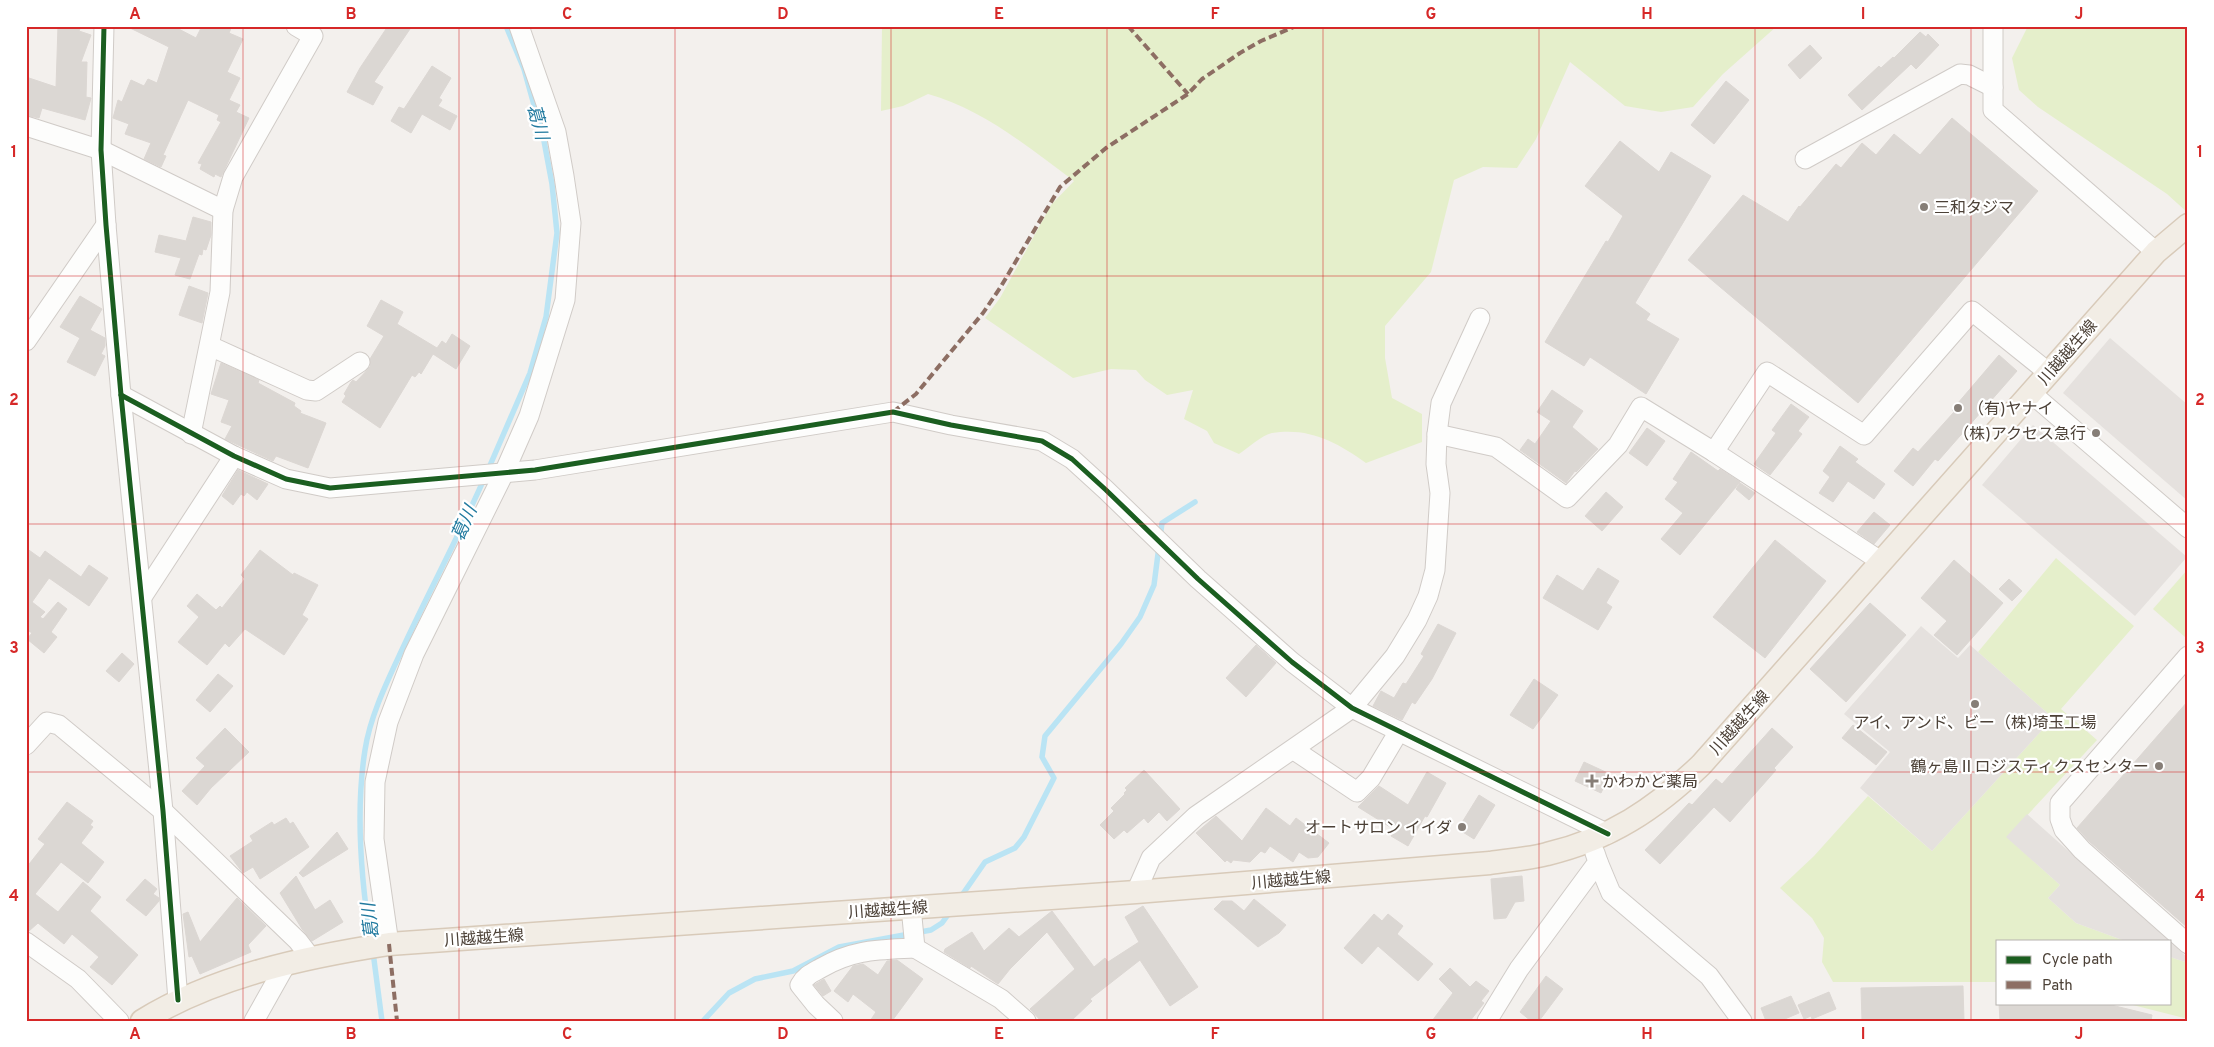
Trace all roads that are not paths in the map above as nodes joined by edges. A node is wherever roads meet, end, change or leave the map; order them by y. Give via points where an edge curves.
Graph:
1 (104, 26) edge
2 (296, 26) edge
3 (519, 26) edge
4 (1993, 26) edge
5 (1993, 87) junction
6 (26, 126) edge
7 (101, 150) junction
8 (1806, 160) dead end
9 (223, 210) junction
10 (106, 225) junction
11 (2188, 225) edge
12 (2156, 252) junction
13 (1480, 318) dead end
14 (26, 341) edge
15 (210, 346) junction
16 (360, 362) dead end
17 (2048, 373) junction
18 (2031, 393) junction
19 (121, 396) junction
20 (191, 434) junction
21 (1437, 434) junction
22 (1714, 452) junction
23 (234, 456) junction
24 (504, 473) junction
25 (2188, 528) edge
26 (1882, 562) junction
27 (142, 597) junction
28 (2188, 656) edge
29 (1352, 708) junction
30 (1399, 731) junction
31 (26, 745) edge
32 (1294, 750) junction
33 (163, 811) junction
34 (1599, 846) junction
35 (1136, 892) junction
36 (911, 907) junction
37 (26, 942) edge
38 (2188, 944) edge
39 (379, 946) junction
40 (915, 948) junction
41 (310, 958) junction
42 (286, 964) junction
43 (178, 1000) junction
44 (119, 1021) edge
45 (142, 1021) edge
46 (254, 1021) edge
47 (833, 1021) edge
48 (1026, 1021) edge
49 (1487, 1021) edge
50 (1742, 1021) edge

1 - 7 street
2 - 9 street via 313,36 233,177
3 - 24 street via 556,132 572,223 565,300 529,416
4 - 5 street
5 - 8 street via 1960,74
5 - 12 street via 1993,110
6 - 7 street
7 - 9 street
7 - 10 street
9 - 15 street via 220,292
10 - 14 street
10 - 19 street
11 - 12 main road, 川越越生線
12 - 17 main road, 川越越生線
13 - 21 street via 1441,403
15 - 16 street via 307,390 316,390
15 - 20 street
17 - 18 main road, 川越越生線
17 - 22 street via 1972,311 1864,435 1767,372
18 - 25 street
18 - 26 main road, 川越越生線
19 - 20 street
19 - 27 street
20 - 23 street
21 - 22 street via 1496,447 1567,498 1618,445 1641,407
21 - 29 street via 1436,464 1440,493 1435,570 1428,596 1395,656
22 - 26 street
23 - 24 street via 286,479 330,488
23 - 27 street
24 - 29 street via 893,412 1042,441 1072,459 1204,585 1313,680
24 - 39 street via 414,654 388,722 375,782
26 - 34 main road, 川越越生線 via 1701,765 1673,792
27 - 33 street
28 - 38 street via 2060,803 2064,830 2082,850
29 - 30 street
29 - 32 street
30 - 32 street via 1371,778 1357,792
30 - 34 street
31 - 33 street via 47,722 59,725
32 - 35 street via 1177,832 1151,858
33 - 41 street via 298,941
33 - 43 street
34 - 35 main road, 川越越生線 via 1490,863
34 - 49 street
34 - 50 street via 1611,893 1709,976
35 - 36 main road, 川越越生線
36 - 39 main road, 川越越生線
36 - 40 street
37 - 44 street via 78,979
39 - 41 main road, 川越越生線
40 - 47 street via 860,952 840,957 804,978 800,985
40 - 48 street via 1001,999
41 - 42 main road, 川越越生線
42 - 43 main road, 川越越生線 via 203,989
42 - 46 street
43 - 45 main road, 川越越生線

